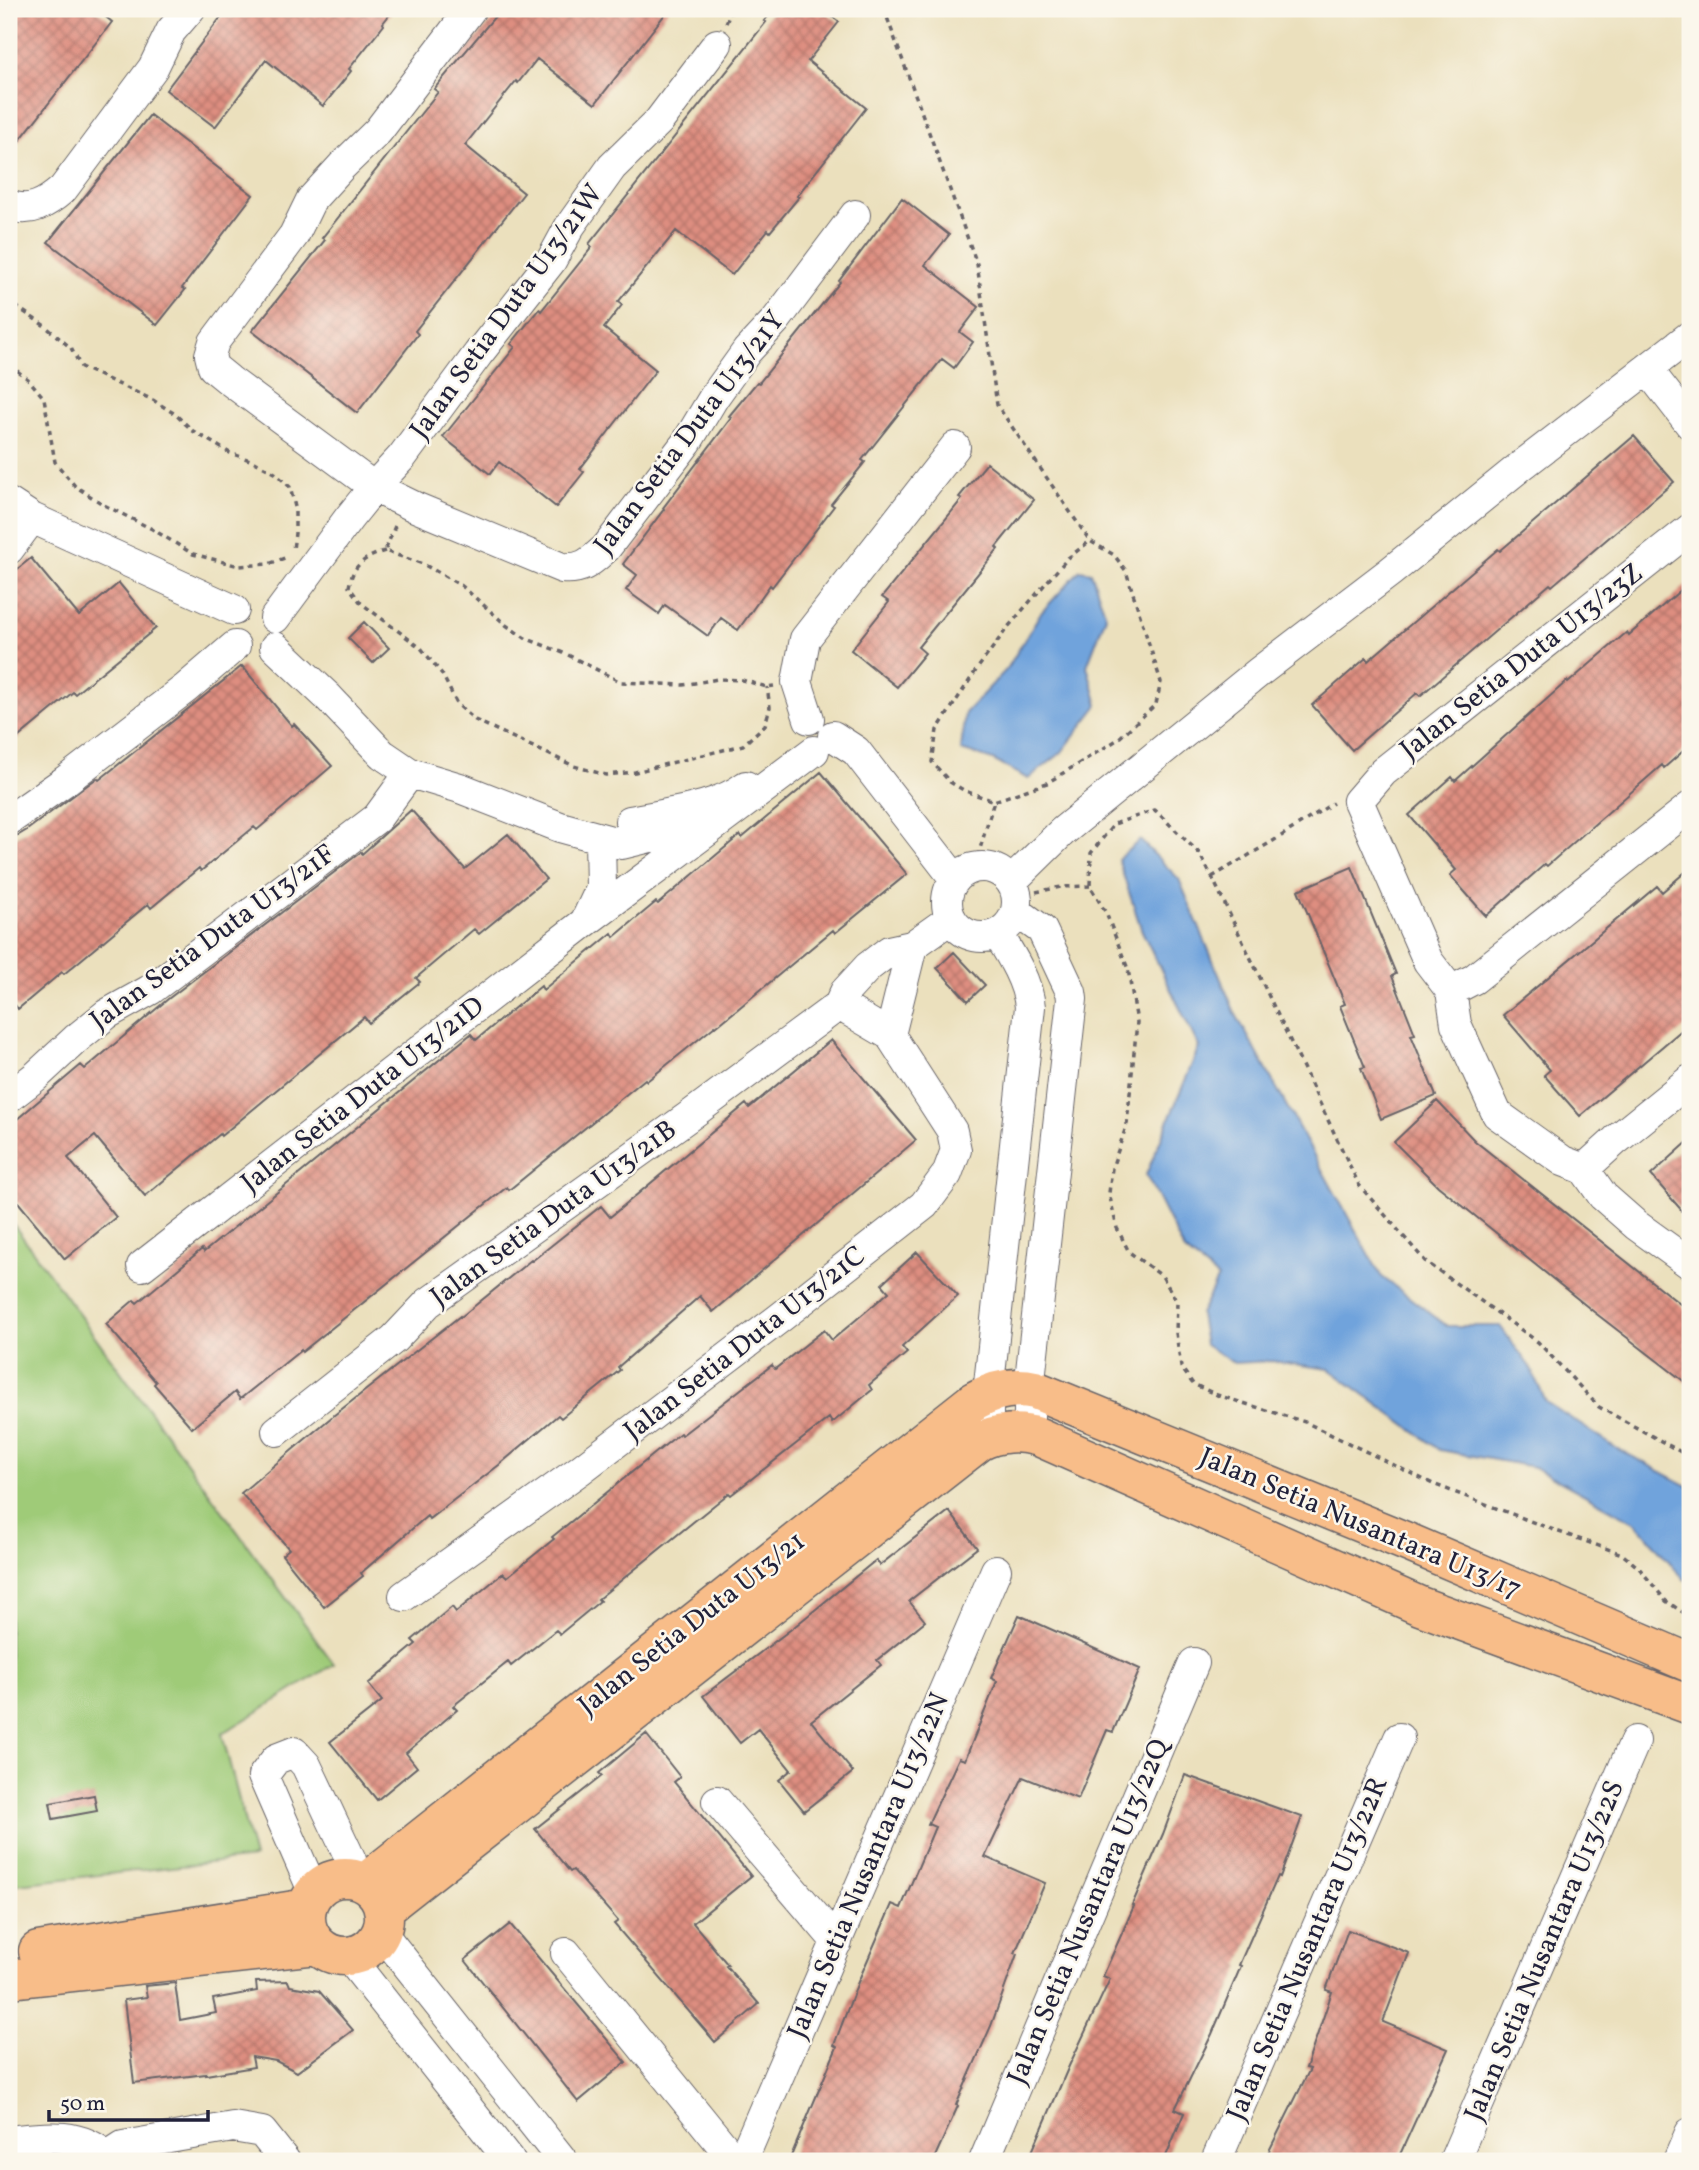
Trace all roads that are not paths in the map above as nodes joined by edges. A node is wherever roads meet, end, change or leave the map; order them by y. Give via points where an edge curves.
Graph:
1 (190, 9) edge
2 (471, 9) edge
3 (716, 44) dead end
4 (9, 205) edge
5 (855, 215) dead end
6 (1690, 336) edge
7 (1648, 370) junction
8 (1690, 424) edge
9 (955, 447) dead end
10 (373, 487) junction
11 (20, 511) edge
12 (1690, 529) edge
13 (9, 549) edge
14 (234, 610) junction
15 (275, 633) junction
16 (235, 646) junction
17 (814, 737) junction
18 (410, 773) junction
19 (1690, 807) edge
20 (9, 820) edge
21 (702, 835) junction
22 (600, 839) junction
23 (965, 873) junction
24 (1015, 896) junction
25 (950, 919) junction
26 (584, 923) junction
27 (998, 934) junction
28 (912, 946) junction
29 (1451, 991) junction
30 (839, 1005) junction
31 (890, 1035) junction
32 (1690, 1080) edge
33 (9, 1097) edge
34 (1584, 1169) junction
35 (1690, 1264) edge
36 (142, 1266) dead end
37 (1029, 1389) junction
38 (988, 1393) junction
39 (277, 1431) dead end
40 (1029, 1434) junction
41 (988, 1437) junction
42 (996, 1570) dead end
43 (404, 1597) dead end
44 (1194, 1663) dead end
45 (1690, 1663) edge
46 (1690, 1704) edge
47 (1399, 1738) dead end
48 (1635, 1741) dead end
49 (718, 1801) dead end
50 (311, 1901) junction
51 (370, 1901) junction
52 (836, 1942) junction
53 (332, 1950) junction
54 (566, 1953) dead end
55 (9, 1956) edge
56 (9, 1979) edge
57 (1690, 2133) edge
58 (9, 2141) edge
59 (103, 2159) edge
60 (285, 2161) edge
61 (510, 2161) edge
62 (563, 2161) edge
63 (735, 2161) edge
64 (743, 2161) edge
65 (984, 2161) edge
66 (1216, 2161) edge
67 (1454, 2161) edge
68 (1678, 2161) edge

1 - 4 street via 171,31 153,68 63,188 39,206 24,210
2 - 10 street, Jalan Setia Duta U13/21Y via 378,131 311,200 294,235 220,333 210,355 214,367 229,380
3 - 10 street, Jalan Setia Duta U13/21W via 659,121 612,167 551,261 402,457
5 - 10 street, Jalan Setia Duta U13/21Y via 747,351 679,452 591,562 576,569 562,568
6 - 7 street
7 - 8 street
7 - 24 street via 1259,672 1062,832
9 - 17 street via 805,639 797,682
10 - 15 street, Jalan Setia Duta U13/21W
11 - 13 street
11 - 14 street
12 - 29 street, Jalan Setia Duta U13/23Z via 1383,772 1359,801 1428,961
14 - 15 street via 270,614
14 - 16 street via 225,633
15 - 16 street via 269,649
15 - 18 street via 329,698 383,754
16 - 20 street
17 - 21 street, Jalan Setia Duta U13/21D
17 - 22 street via 736,794 719,802 623,822
17 - 23 street via 856,751
18 - 22 street
18 - 33 street, Jalan Setia Duta U13/21F via 377,818 150,990 107,1014
19 - 29 street via 1474,979
21 - 22 street via 667,833 622,844
21 - 26 street, Jalan Setia Duta U13/21D
22 - 26 street via 601,888
23 - 24 street via 995,869 1004,874
23 - 25 street via 949,888
24 - 27 street via 1006,928
24 - 37 street via 1042,930 1072,999
25 - 27 street via 976,938
25 - 28 street, Jalan Setia Duta U13/21B
26 - 36 street, Jalan Setia Duta U13/21D
27 - 38 street via 1023,982 1030,1007
28 - 30 street, Jalan Setia Duta U13/21B via 889,951 868,967
28 - 31 street
29 - 34 street via 1455,1024 1497,1114 1563,1161
30 - 31 street
30 - 39 street, Jalan Setia Duta U13/21B via 428,1303 394,1339
31 - 43 street, Jalan Setia Duta U13/21C via 952,1131 956,1150 947,1174 924,1205 580,1470
32 - 34 street
34 - 35 street via 1602,1196
37 - 38 main road, Jalan Setia Duta U13/21
37 - 40 street
37 - 45 main road, Jalan Setia Nusantara U13/17
38 - 41 street
38 - 51 main road, Jalan Setia Duta U13/21
40 - 41 main road, Jalan Setia Duta U13/21
40 - 46 main road, Jalan Setia Nusantara U13/17 via 1420,1606
41 - 51 main road, Jalan Setia Duta U13/21
42 - 52 street, Jalan Setia Nusantara U13/22N
44 - 65 street, Jalan Setia Nusantara U13/22Q
47 - 66 street, Jalan Setia Nusantara U13/22R
48 - 67 street, Jalan Setia Nusantara U13/22S
49 - 52 street
50 - 51 main road via 330,1881
50 - 51 street via 263,1776 276,1759 294,1752 306,1765
50 - 53 main road via 306,1921 310,1934
50 - 55 main road
51 - 53 main road via 375,1941 355,1955
51 - 62 street
52 - 64 street, Jalan Setia Nusantara U13/22N
53 - 56 main road
53 - 61 street
54 - 63 street
57 - 68 street
58 - 59 street via 62,2136 90,2144
59 - 60 street via 123,2146 233,2127 262,2132

